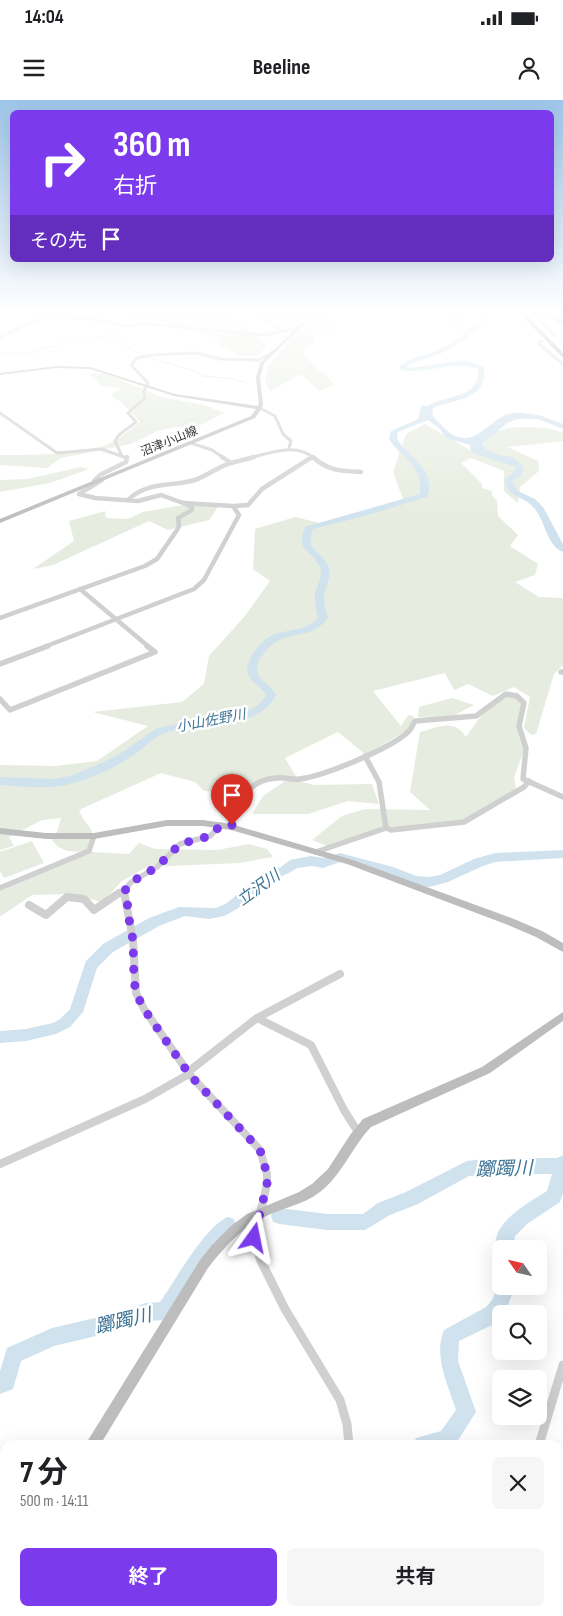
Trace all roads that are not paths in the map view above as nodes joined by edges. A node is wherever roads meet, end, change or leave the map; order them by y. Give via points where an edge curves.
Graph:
1 (135, 383) edge
2 (147, 383) edge
3 (258, 383) edge
4 (147, 387) junction
5 (260, 408) junction
6 (0, 413) edge
7 (191, 442) junction
8 (289, 448) junction
9 (121, 454) junction
10 (312, 457) junction
11 (231, 463) junction
12 (360, 472) dead end
13 (110, 475) junction
14 (94, 481) junction
15 (128, 500) junction
16 (183, 503) junction
17 (233, 506) junction
18 (0, 521) edge
19 (80, 589) junction
20 (0, 618) edge
21 (116, 619) junction
22 (0, 664) edge
23 (0, 699) edge
24 (365, 756) junction
25 (529, 781) junction
26 (563, 797) edge
27 (221, 825) junction
28 (231, 826) junction
29 (386, 828) junction
30 (0, 831) edge
31 (94, 836) junction
32 (316, 852) junction
33 (0, 888) edge
34 (124, 892) junction
35 (29, 905) dead end
36 (563, 948) edge
37 (340, 974) dead end
38 (563, 1016) edge
39 (257, 1018) junction
40 (189, 1073) junction
41 (358, 1132) junction
42 (0, 1164) edge
43 (259, 1214) junction
44 (563, 1365) edge
45 (95, 1440) edge
46 (349, 1440) edge
47 (540, 1440) edge

1 - 4 main road
2 - 4 street
3 - 5 main road
4 - 5 main road via 190,398
4 - 9 street via 143,400 128,413 136,422 115,441
5 - 7 main road, 沼津小山線 via 249,419
5 - 8 street via 275,417 283,434 291,441
6 - 9 street via 57,453 102,449
7 - 11 street via 212,450
7 - 13 main road, 沼津小山線
8 - 10 street
8 - 11 street
9 - 14 street via 127,457 126,462
10 - 12 street via 335,470
10 - 17 street via 262,489 248,505
11 - 15 street via 196,479 143,488
13 - 14 main road, 沼津小山線
13 - 15 street via 79,494
14 - 18 main road, 沼津小山線
15 - 16 street via 161,495
16 - 17 street
16 - 19 street via 192,510 178,518 179,526 157,559 135,571
17 - 21 street via 239,515 238,522 199,586
19 - 20 street
19 - 21 street
21 - 22 street
21 - 23 street via 155,652 10,710
24 - 25 street via 409,731 415,721 476,716 502,696 511,694 524,703 519,726 526,748 523,779
24 - 28 street via 300,779 275,778 253,787 238,799
24 - 29 street via 375,768 378,778
25 - 26 street
25 - 29 street via 464,822
27 - 28 main road
27 - 31 main road via 167,823
27 - 34 street via 210,836 180,844 157,867 130,883
28 - 32 main road
29 - 32 street
30 - 31 main road via 46,836
31 - 33 street via 85,853
32 - 36 main road via 511,922
34 - 35 street via 94,910 84,899 67,897 46,915
34 - 40 street via 133,940 136,993
37 - 39 street
38 - 41 main road via 486,1070 367,1123
39 - 40 street
39 - 41 street via 311,1044
40 - 42 street via 145,1099
40 - 43 street via 260,1150 267,1184
41 - 43 main road via 334,1173 316,1189
43 - 45 main road via 226,1236 204,1264
43 - 46 street via 254,1238 260,1261 340,1400 348,1424
44 - 47 street

